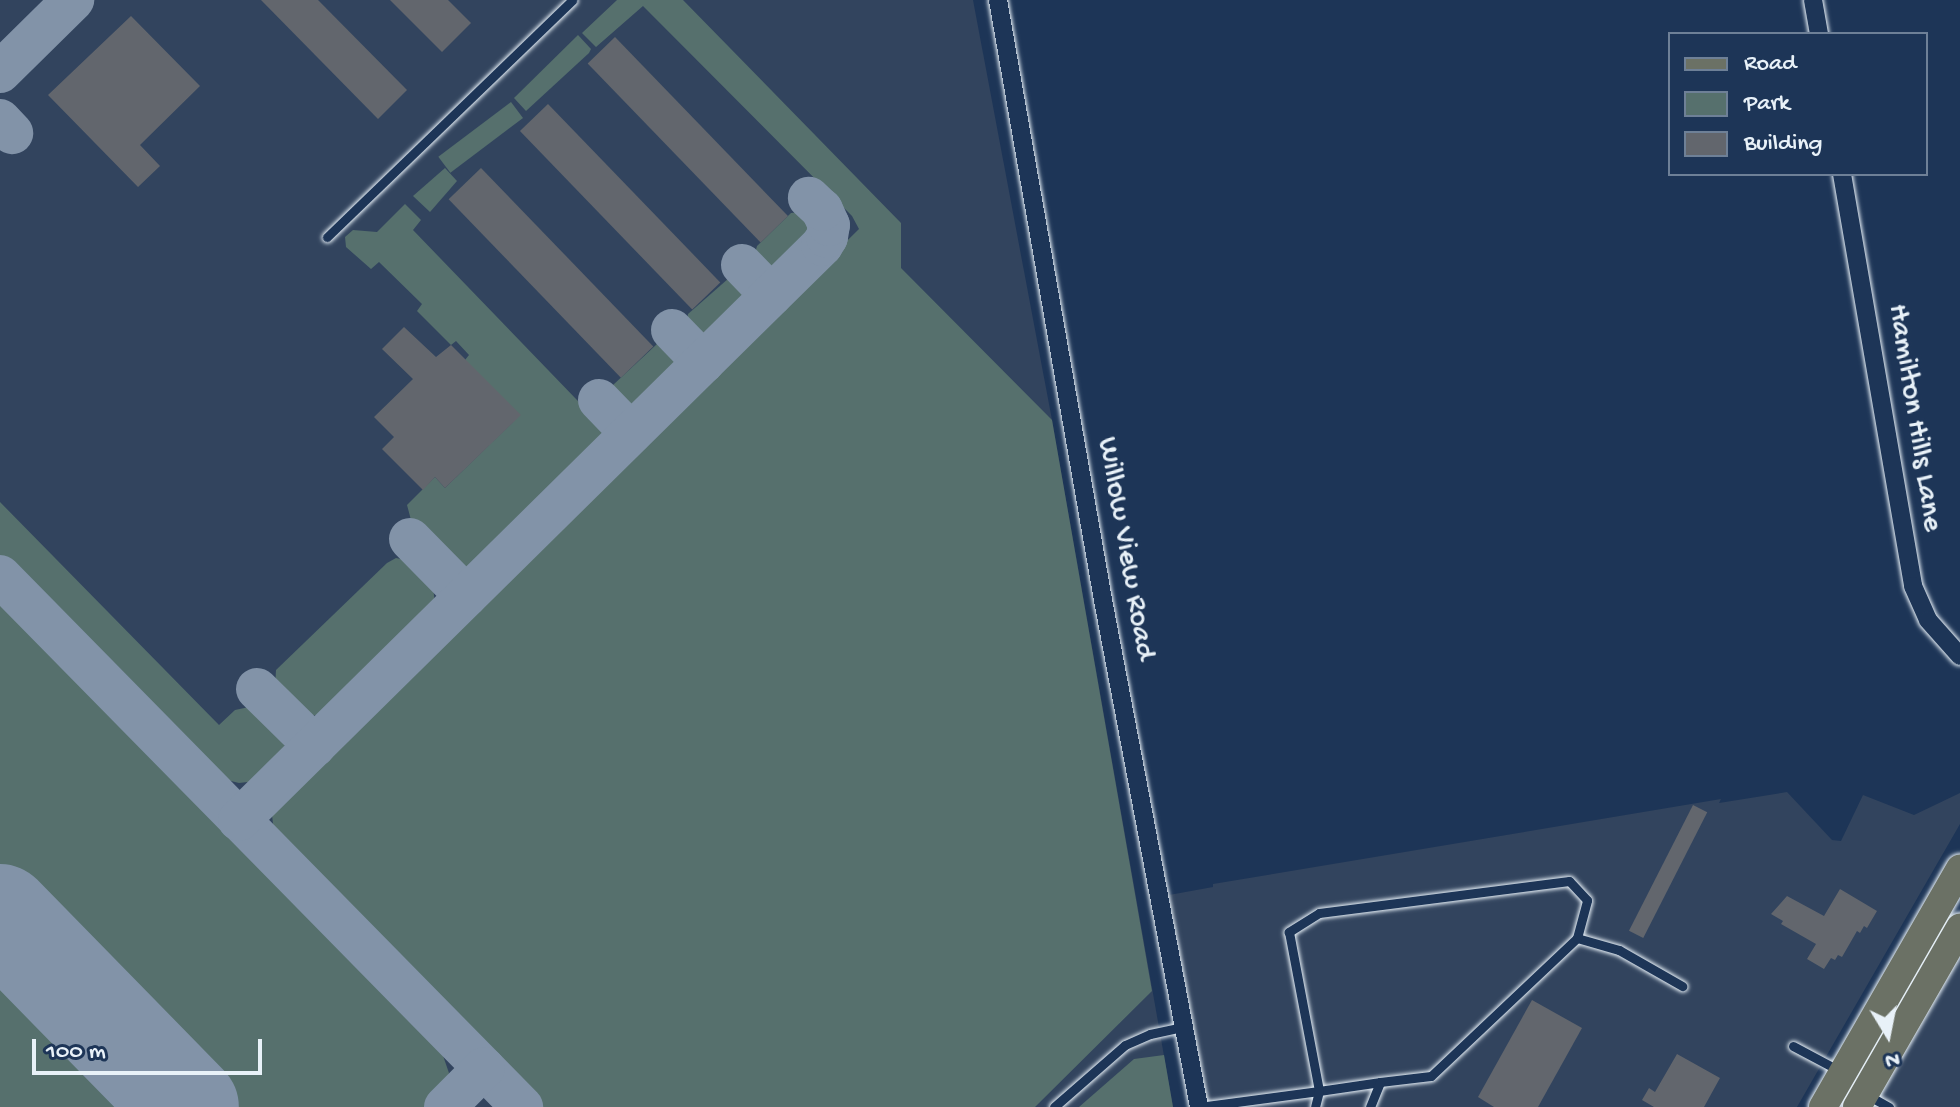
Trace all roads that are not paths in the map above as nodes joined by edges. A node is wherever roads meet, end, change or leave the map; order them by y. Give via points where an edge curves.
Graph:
1 (572, 0) edge
2 (998, 0) edge
3 (1813, 0) edge
4 (1819, 32) edge
5 (1842, 176) edge
6 (327, 237) dead end
7 (1960, 656) edge
8 (1960, 869) edge
9 (1960, 928) edge
10 (1577, 938) junction
11 (1682, 986) dead end
12 (1184, 1027) junction
13 (1793, 1046) dead end
14 (1843, 1074) junction
15 (1380, 1082) junction
16 (1319, 1091) junction
17 (1299, 1094) junction
18 (1870, 1102) edge
19 (1054, 1107) edge
20 (1199, 1107) edge
21 (1315, 1107) edge
22 (1370, 1107) edge
23 (1823, 1107) edge

1 - 6 lane
2 - 12 street, Willow View Road
3 - 4 street
5 - 7 street, Hamilton Hills Lane via 1913,586 1928,620
8 - 14 main road
9 - 18 main road
10 - 11 lane via 1619,950
10 - 15 lane via 1431,1076
10 - 16 lane via 1587,900 1569,881 1319,913 1289,932
12 - 19 lane via 1125,1045
12 - 20 street, Willow View Road
13 - 14 lane
14 - 18 lane
14 - 23 main road
15 - 16 lane
15 - 22 lane
16 - 17 lane
16 - 21 lane
17 - 20 lane
17 - 21 lane

